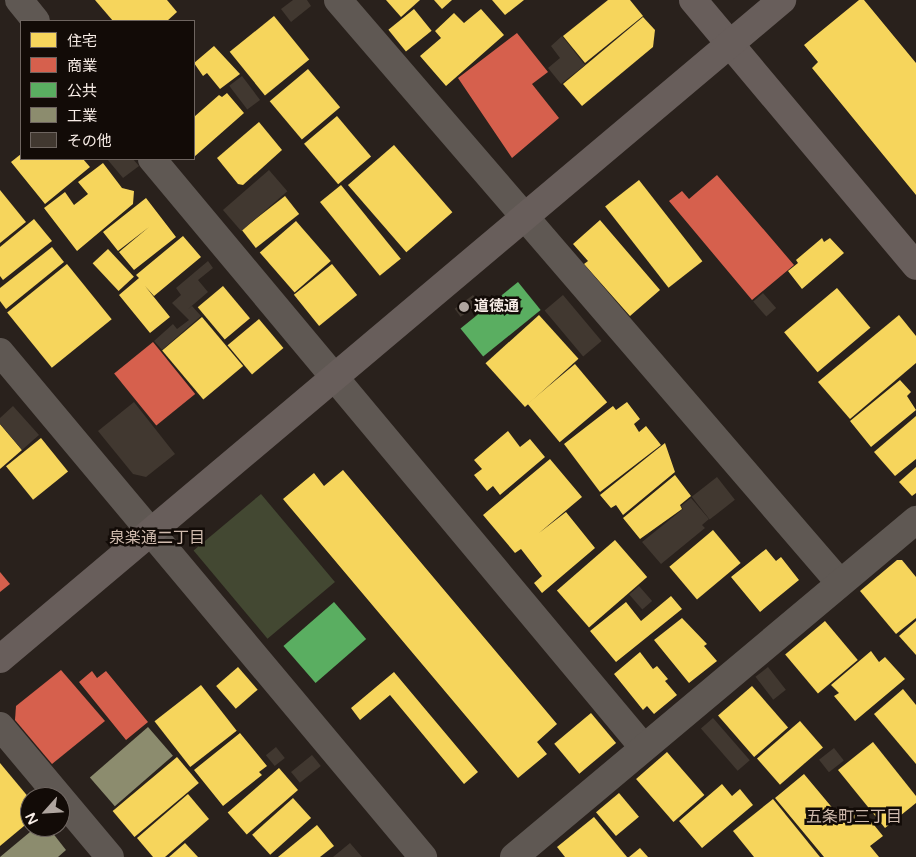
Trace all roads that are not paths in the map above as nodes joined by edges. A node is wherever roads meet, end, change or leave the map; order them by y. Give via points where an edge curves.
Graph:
1 (19, 0) edge
2 (338, 0) edge
3 (693, 0) edge
4 (782, 0) edge
5 (35, 20) edge
6 (730, 44) junction
7 (153, 160) edge
8 (523, 218) junction
9 (916, 266) edge
10 (0, 352) edge
11 (335, 377) junction
12 (916, 520) edge
13 (150, 533) junction
14 (840, 583) junction
15 (0, 659) edge
16 (0, 726) edge
17 (644, 748) junction
18 (110, 857) edge
19 (423, 857) edge
20 (514, 857) edge

1 - 5 street
2 - 8 street
3 - 6 street
4 - 6 street
6 - 8 street
6 - 9 street
7 - 11 street
8 - 11 street
8 - 14 street
10 - 13 street
11 - 13 street
11 - 17 street
12 - 14 street
13 - 15 street
13 - 19 street
14 - 17 street
16 - 18 street
17 - 20 street

